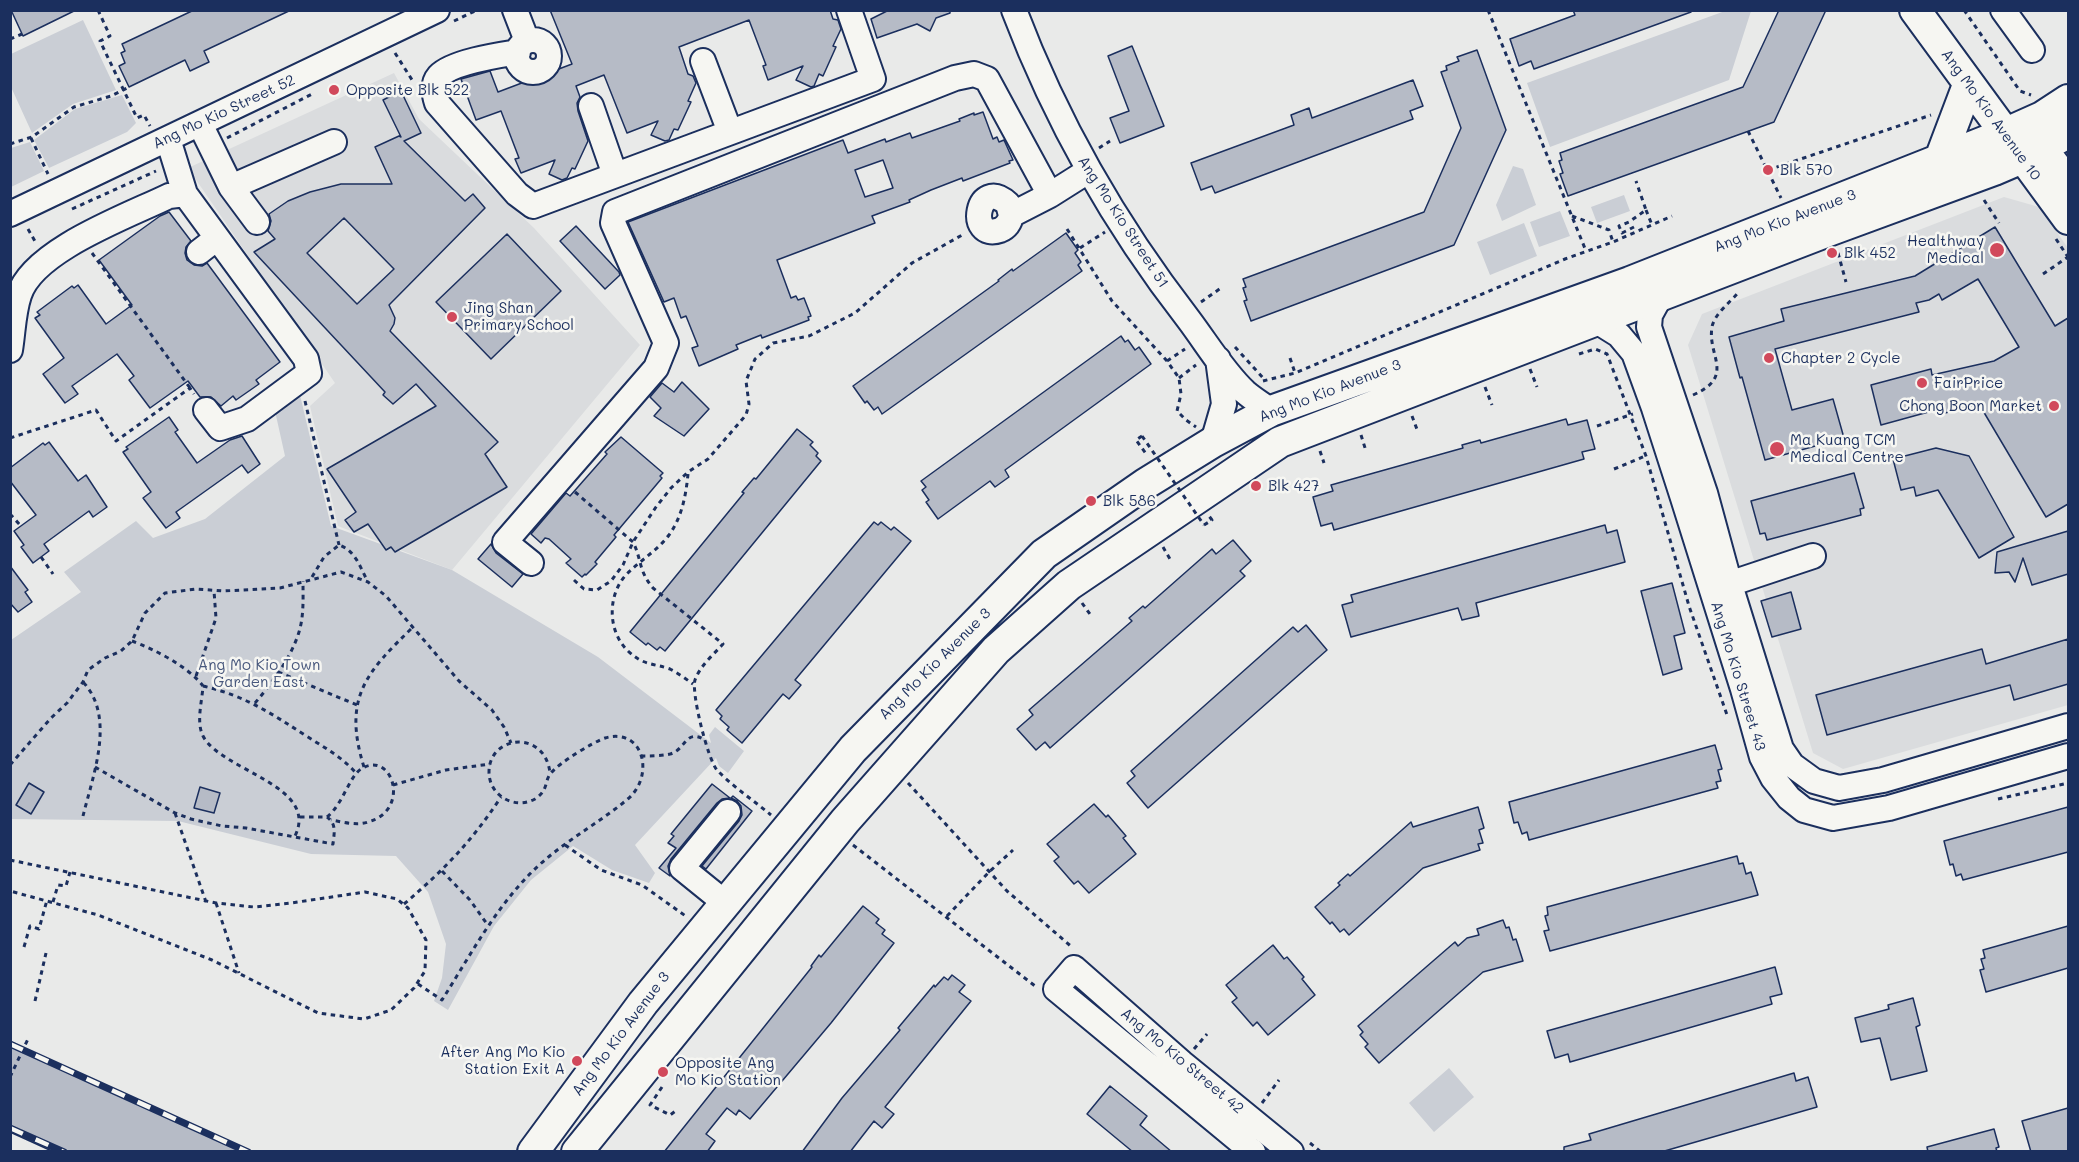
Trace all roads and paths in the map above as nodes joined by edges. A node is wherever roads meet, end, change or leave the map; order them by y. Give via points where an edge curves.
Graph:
1 (98, 10) edge
2 (437, 10) edge
3 (515, 10) edge
4 (849, 10) edge
5 (1014, 10) edge
6 (1488, 10) edge
7 (1915, 10) edge
8 (1939, 10) edge
9 (1964, 10) edge
10 (2004, 10) edge
11 (22, 34) dead end
12 (10, 39) edge
13 (2032, 50) dead end
14 (703, 61) dead end
15 (1968, 85) junction
16 (129, 87) dead end
17 (123, 90) junction
18 (2034, 95) dead end
19 (2068, 100) edge
20 (591, 106) dead end
21 (1938, 111) dead end
22 (200, 123) junction
23 (1748, 131) dead end
24 (730, 132) junction
25 (159, 133) junction
26 (2068, 133) edge
27 (30, 138) junction
28 (1110, 141) dead end
29 (334, 142) dead end
30 (2023, 142) junction
31 (10, 144) edge
32 (1940, 159) junction
33 (1092, 161) junction
34 (1768, 170) junction
35 (615, 175) junction
36 (49, 176) dead end
37 (1636, 181) dead end
38 (2068, 183) edge
39 (231, 188) junction
40 (185, 194) junction
41 (1050, 195) junction
42 (1986, 203) dead end
43 (1646, 210) junction
44 (1572, 216) junction
45 (1672, 216) dead end
46 (1791, 219) junction
47 (2068, 219) edge
48 (19, 222) edge
49 (257, 222) dead end
50 (1999, 224) dead end
51 (981, 225) joint
52 (1652, 225) junction
53 (1634, 227) dead end
54 (1067, 229) dead end
55 (1105, 232) dead end
56 (32, 237) dead end
57 (81, 238) junction
58 (1613, 242) junction
59 (1079, 248) junction
60 (1838, 250) dead end
61 (1586, 251) junction
62 (2068, 257) edge
63 (2043, 274) dead end
64 (1846, 282) dead end
65 (1221, 288) dead end
66 (1737, 294) dead end
67 (1661, 295) junction
68 (1202, 300) dead end
69 (1595, 320) junction
70 (1187, 348) dead end
71 (10, 350) edge
72 (1217, 356) junction
73 (1290, 358) dead end
74 (1167, 362) junction
75 (1532, 373) dead end
76 (1295, 374) junction
77 (1179, 378) junction
78 (300, 380) junction
79 (1255, 386) junction
80 (1537, 387) dead end
81 (190, 388) junction
82 (1486, 390) dead end
83 (1692, 396) dead end
84 (1492, 405) dead end
85 (206, 410) joint
86 (1271, 411) junction
87 (1412, 415) dead end
88 (1631, 415) dead end
89 (1597, 426) dead end
90 (1359, 429) dead end
91 (1418, 432) dead end
92 (1205, 435) junction
93 (10, 438) edge
94 (1318, 447) dead end
95 (1667, 448) junction
96 (1366, 451) dead end
97 (1147, 456) dead end
98 (1324, 462) dead end
99 (1614, 469) dead end
100 (688, 472) junction
101 (560, 478) junction
102 (1204, 509) dead end
103 (10, 514) edge
104 (1195, 515) dead end
105 (1204, 525) dead end
106 (21, 526) dead end
107 (633, 542) junction
108 (339, 546) junction
109 (1162, 546) dead end
110 (1813, 556) dead end
111 (41, 557) dead end
112 (1170, 559) dead end
113 (531, 563) dead end
114 (639, 564) junction
115 (53, 574) dead end
116 (311, 579) junction
117 (574, 580) dead end
118 (303, 581) junction
119 (368, 582) junction
120 (1721, 587) junction
121 (214, 591) junction
122 (1082, 603) dead end
123 (1092, 617) dead end
124 (414, 627) junction
125 (132, 641) junction
126 (278, 672) junction
127 (196, 676) junction
128 (82, 682) junction
129 (693, 684) junction
130 (203, 686) junction
131 (1752, 686) junction
132 (255, 703) junction
133 (357, 705) junction
134 (701, 722) dead end
135 (2068, 726) edge
136 (705, 740) dead end
137 (512, 743) junction
138 (641, 756) junction
139 (2068, 756) edge
140 (490, 764) junction
141 (10, 765) edge
142 (95, 767) junction
143 (364, 767) junction
144 (356, 773) junction
145 (550, 773) junction
146 (907, 777) dead end
147 (393, 785) junction
148 (501, 797) junction
149 (728, 812) dead end
150 (175, 813) junction
151 (82, 816) dead end
152 (300, 817) junction
153 (327, 817) junction
154 (331, 820) junction
155 (295, 836) junction
156 (850, 843) dead end
157 (565, 845) junction
158 (1013, 850) dead end
159 (10, 860) edge
160 (442, 871) junction
161 (70, 872) junction
162 (989, 872) junction
163 (10, 891) edge
164 (47, 900) junction
165 (53, 902) junction
166 (206, 902) junction
167 (724, 902) junction
168 (216, 903) junction
169 (403, 904) junction
170 (947, 916) junction
171 (690, 919) dead end
172 (488, 925) junction
173 (1063, 939) dead end
174 (24, 947) dead end
175 (46, 952) dead end
176 (239, 974) junction
177 (417, 983) junction
178 (1048, 989) junction
179 (34, 1000) dead end
180 (1207, 1034) dead end
181 (28, 1039) dead end
182 (1194, 1048) dead end
183 (10, 1077) edge
184 (1279, 1080) dead end
185 (1266, 1099) dead end
186 (650, 1105) dead end
187 (677, 1110) dead end
188 (533, 1152) edge
189 (577, 1152) edge
190 (1252, 1152) edge
191 (1291, 1152) edge

1 - 17 path via 110,36 100,41
2 - 22 street, Ang Mo Kio Street 52
3 - 35 street via 539,47 451,68 438,76 433,92 437,103 531,206
4 - 24 street via 873,79
5 - 33 street, Ang Mo Kio Street 51 via 1029,50
6 - 44 path
7 - 15 main road, Ang Mo Kio Avenue 10
8 - 30 main road, Ang Mo Kio Avenue 10
9 - 18 path via 2020,91
10 - 13 street
11 - 12 path
14 - 24 street
15 - 30 main road, Ang Mo Kio Avenue 10
15 - 32 main road
16 - 17 path
17 - 25 path via 137,118 144,115
17 - 27 path via 74,106
19 - 30 main road, Ang Mo Kio Avenue 3
20 - 35 street
21 - 34 path
22 - 25 street, Ang Mo Kio Street 52
22 - 39 street
23 - 34 path
24 - 35 street
25 - 40 street
25 - 48 street, Ang Mo Kio Street 52
26 - 30 main road, Ang Mo Kio Avenue 3
27 - 31 path
27 - 36 path
28 - 33 path
29 - 39 street
30 - 32 main road, Ang Mo Kio Avenue 3
30 - 38 main road, Ang Mo Kio Avenue 10
30 - 47 main road, Ang Mo Kio Avenue 10
30 - 67 main road, Ang Mo Kio Avenue 3
32 - 46 main road, Ang Mo Kio Avenue 3
33 - 41 street
33 - 72 street, Ang Mo Kio Street 51 via 1153,270
34 - 46 path
37 - 43 path
39 - 49 street
40 - 57 street via 169,196
40 - 78 street via 208,245 306,359 309,373
41 - 51 street via 1011,215 1002,229 991,231
41 - 101 street via 987,79 974,74 944,82 621,208 615,212 613,223 666,343 656,368
42 - 50 path
43 - 52 path
43 - 53 path via 1619,226 1622,234
44 - 58 path via 1609,230
44 - 61 path
45 - 52 path
46 - 86 main road, Ang Mo Kio Avenue 3 via 1630,282
48 - 56 path
51 - 100 path via 912,263 855,313 809,336 773,343 755,359 746,381 746,415 708,459
52 - 58 path
54 - 59 path
55 - 59 path
57 - 71 street via 46,260 26,281 19,294
57 - 81 path
58 - 61 path
59 - 74 path via 1113,301
60 - 64 path
61 - 76 path
62 - 63 path
65 - 68 path
66 - 83 path via 1712,326 1716,375 1708,387
67 - 69 main road, Ang Mo Kio Avenue 3
67 - 120 street, Ang Mo Kio Street 43 via 1650,315 1649,327 1705,493
69 - 95 street, Ang Mo Kio Street 43 via 1619,335 1634,353
69 - 189 main road, Ang Mo Kio Avenue 3 via 1280,442 1068,585 996,650 845,821
70 - 74 path
72 - 77 path
72 - 79 street, Ang Mo Kio Street 51
72 - 79 path
72 - 92 street, Ang Mo Kio Street 51 via 1224,404
73 - 76 path
74 - 77 path
75 - 80 path
76 - 79 path
77 - 92 path via 1177,411
78 - 85 street via 247,418 220,428
78 - 108 path
79 - 86 street, Ang Mo Kio Street 51
81 - 85 path
81 - 93 path via 116,441 96,410
82 - 84 path
86 - 92 main road, Ang Mo Kio Avenue 3
87 - 91 path
88 - 89 path
90 - 96 path
92 - 167 main road, Ang Mo Kio Avenue 3 via 1145,484 1044,554 853,748
94 - 98 path
95 - 99 path
95 - 120 street, Ang Mo Kio Street 43
97 - 105 path, bridge via 1136,440 1142,436
100 - 107 path via 656,507
100 - 114 path via 681,513 656,551
101 - 107 path
101 - 113 street via 505,542
102 - 104 path
103 - 106 path
107 - 114 path
107 - 117 path via 611,581 597,590 584,589
108 - 116 path via 324,557
108 - 119 path via 353,554
109 - 112 path
110 - 120 street
111 - 115 path
114 - 129 path via 653,588 723,644 702,666
114 - 129 path via 625,576 615,594 612,615 616,635 628,651 648,665 670,669
116 - 118 path
116 - 119 path via 341,572
118 - 121 path via 280,588
118 - 126 path via 299,632
119 - 124 path
120 - 131 street, Ang Mo Kio Street 43
121 - 125 path via 165,593 145,613
121 - 127 path via 216,618
122 - 123 path
124 - 133 path via 379,660 364,682
124 - 137 path via 459,681 492,710
125 - 127 path
125 - 128 path via 94,664
126 - 132 path
126 - 133 path
127 - 130 path
128 - 141 path
128 - 142 path via 92,692 97,706 100,738
129 - 134 path
130 - 132 path
130 - 152 path via 200,724 210,746 278,788 291,800
131 - 135 street, Ang Mo Kio Street 43 via 1792,765 1814,781 1839,788 1883,780
131 - 139 street, Ang Mo Kio Street 43 via 1762,757 1773,778 1804,810 1833,818 1889,808
132 - 144 path via 340,756
133 - 143 path via 359,753
136 - 138 path via 692,736 670,754
137 - 140 path via 498,751
137 - 145 path via 539,748
138 - 145 path via 627,739 611,737 587,746
138 - 157 path via 644,771 635,792
140 - 147 path via 446,770
140 - 148 path via 492,786
142 - 150 path
142 - 151 path
143 - 144 path
143 - 147 path via 383,768
144 - 153 path via 341,802
145 - 148 path via 537,798 519,803
146 - 162 path via 910,786
147 - 154 path via 391,802 378,818 366,823
148 - 160 path
149 - 167 street via 682,868
150 - 155 path via 222,826
150 - 166 path
152 - 153 path
152 - 155 path
153 - 154 path
154 - 155 path via 333,844
156 - 170 path
157 - 171 path via 601,870 642,885
157 - 172 path via 524,880
158 - 162 path
159 - 161 path
160 - 169 path
160 - 172 path
161 - 165 path via 66,886 58,885
161 - 166 path
162 - 170 path
162 - 173 path
163 - 164 path
164 - 165 path
164 - 174 path via 39,929 30,926
165 - 176 path via 98,915
166 - 168 path
167 - 188 main road, Ang Mo Kio Avenue 3 via 643,1003
168 - 169 path via 254,907 365,892
168 - 176 path
169 - 177 path via 426,940 424,971
170 - 178 path
172 - 177 path via 442,1000
175 - 179 path
176 - 177 path via 318,1013 364,1019 391,1010
178 - 190 street, Ang Mo Kio Street 42
178 - 191 street, Ang Mo Kio Street 42 via 1074,968
180 - 182 path
181 - 183 path
184 - 185 path
186 - 187 path via 670,1115

